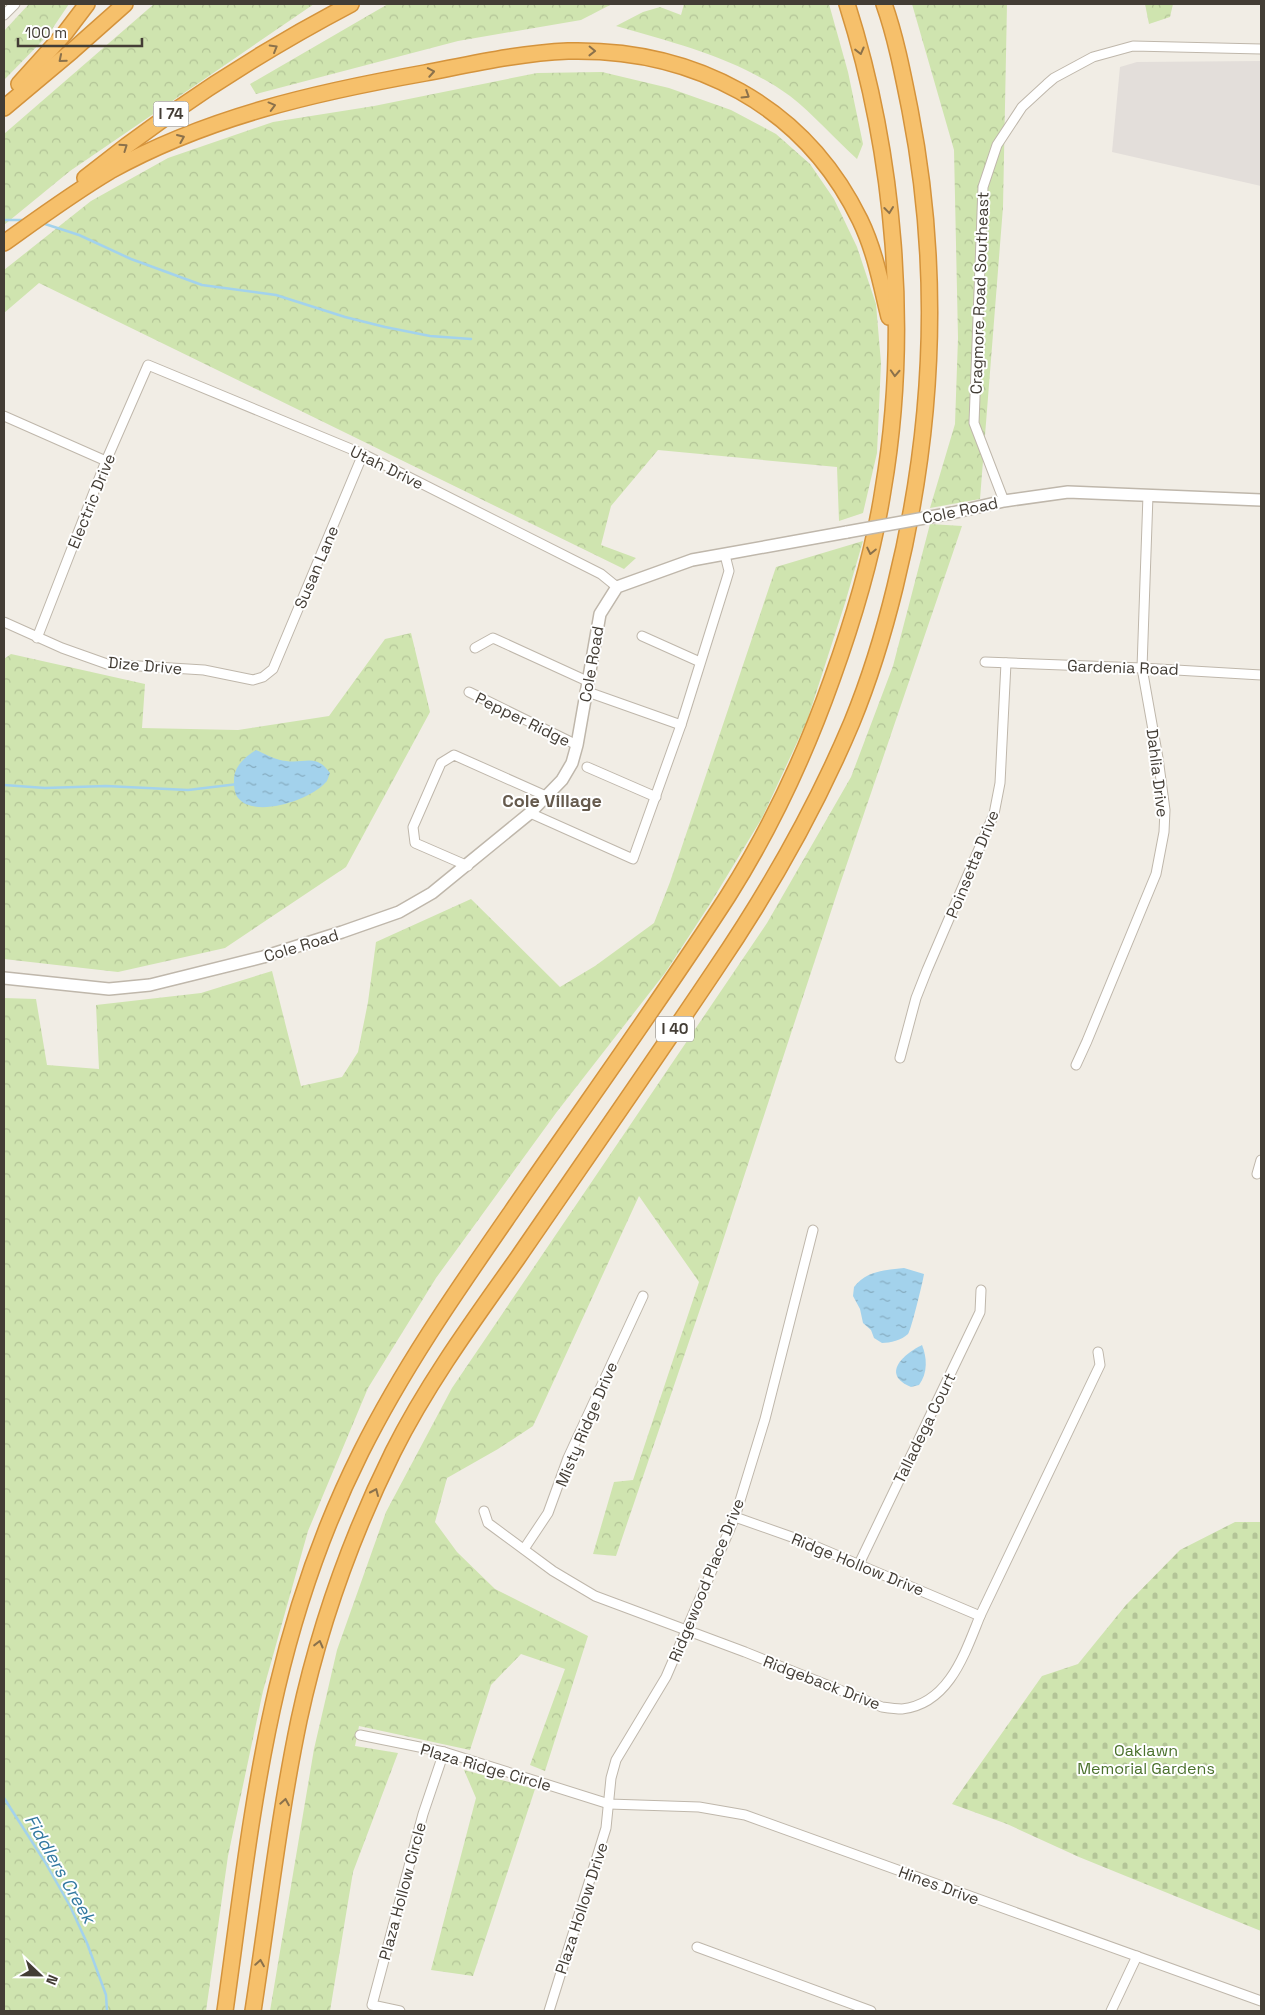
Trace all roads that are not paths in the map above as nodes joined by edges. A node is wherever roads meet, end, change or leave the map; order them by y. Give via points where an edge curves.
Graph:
1 (15, 4) edge
2 (87, 4) edge
3 (125, 4) edge
4 (351, 4) edge
5 (847, 4) edge
6 (884, 4) edge
7 (4, 15) edge
8 (1261, 49) edge
9 (4, 100) edge
10 (4, 108) edge
11 (4, 243) edge
12 (896, 348) junction
13 (148, 365) joint
14 (4, 416) edge
15 (362, 454) junction
16 (106, 461) junction
17 (1148, 495) junction
18 (1261, 500) edge
19 (1004, 501) junction
20 (725, 554) junction
21 (617, 587) junction
22 (4, 622) edge
23 (642, 636) dead end
24 (37, 638) junction
25 (475, 648) dead end
26 (700, 662) junction
27 (984, 662) dead end
28 (1006, 663) junction
29 (1142, 668) junction
30 (1261, 675) edge
31 (263, 677) joint
32 (587, 688) junction
33 (469, 692) dead end
34 (681, 725) junction
35 (576, 745) junction
36 (587, 767) dead end
37 (546, 796) junction
38 (656, 798) junction
39 (530, 813) junction
40 (463, 864) junction
41 (4, 978) edge
42 (900, 1058) dead end
43 (1076, 1065) dead end
44 (1261, 1160) edge
45 (1257, 1174) dead end
46 (813, 1230) dead end
47 (980, 1290) dead end
48 (643, 1296) dead end
49 (1098, 1352) dead end
50 (484, 1511) dead end
51 (735, 1517) junction
52 (524, 1549) junction
53 (859, 1564) junction
54 (980, 1616) junction
55 (687, 1630) junction
56 (360, 1735) dead end
57 (444, 1752) junction
58 (609, 1804) junction
59 (697, 1947) dead end
60 (1137, 1956) junction
61 (1261, 2001) edge
62 (224, 2011) edge
63 (253, 2011) edge
64 (400, 2011) edge
65 (549, 2011) edge
66 (871, 2011) edge
67 (1111, 2011) edge

1 - 7 street
2 - 9 highway via 38,65
3 -> 10 highway
11 -> 4 highway, I 74 via 113,155 185,104
5 -> 12 highway, I 40 via 870,88 883,163 893,239
63 -> 6 highway, I 40 via 283,1811 302,1711 322,1629 355,1536 395,1449 441,1368 718,967 770,885 815,804 854,719 884,631 907,538 923,444 930,308 929,246 917,148
8 - 19 street, Cragmore Road Southeast via 1134,46 1093,57 1046,84 1022,107 997,145 983,187 974,424
11 -> 12 highway via 112,170 184,137 265,108 412,75 535,54 618,52 666,60 709,75 765,107 803,138 834,176 860,222 877,268
12 -> 62 highway, I 40 via 892,425 883,491 867,566 844,646 814,729 777,811 732,890 682,965 440,1314 368,1439 326,1529 299,1607 277,1687 260,1771
13 - 15 street, Utah Drive
13 - 16 street, Electric Drive
14 - 16 street
15 - 21 street, Utah Drive via 601,574
15 - 31 street, Susan Lane via 272,668
16 - 24 street, Electric Drive
17 - 18 street, Cole Road
17 - 19 street, Cole Road via 1068,492
17 - 29 street, Dahlia Drive
19 - 20 street, Cole Road, bridge
20 - 21 street, Cole Road via 692,560
20 - 26 street via 728,576
21 - 32 street, Cole Road via 600,614
22 - 24 street, Dize Drive
23 - 26 street
24 - 31 street, Dize Drive via 107,664 204,670 253,680
25 - 32 street via 492,638
26 - 34 street
27 - 28 street, Gardenia Road
28 - 29 street, Gardenia Road
28 - 42 street, Poinsetta Drive via 1000,783 994,814 916,998
29 - 30 street, Gardenia Road
29 - 43 street, Dahlia Drive via 1165,810 1164,832 1156,874
32 - 34 street
32 - 35 street, Cole Road
33 - 35 street, Pepper Ridge
34 - 38 street
35 - 37 street, Cole Road via 572,763 562,780
36 - 38 street
37 - 39 street, Cole Road
37 - 40 street via 454,755 441,763 413,827 415,843
38 - 39 street via 633,859
39 - 40 street, Cole Road
40 - 41 street, Cole Road via 432,893 399,912 321,939 203,973 127,989
44 - 45 street
46 - 51 street, Ridgewood Place Drive via 765,1419
47 - 53 street, Talladega Court via 980,1312
48 - 52 street, Misty Ridge Drive via 568,1458 548,1513
49 - 54 street, Ridgeback Drive via 1100,1364
50 - 52 street, Ridgeback Drive via 488,1523
51 - 53 street, Ridge Hollow Drive
51 - 55 street, Ridgewood Place Drive
52 - 55 street, Ridgeback Drive via 595,1596
53 - 54 street, Ridge Hollow Drive
54 - 55 street, Ridgeback Drive via 951,1679 937,1695 922,1704 902,1709 882,1707
55 - 58 street, Ridgewood Place Drive via 666,1678 616,1760
56 - 57 street, Plaza Ridge Circle
57 - 58 street, Plaza Ridge Circle
57 - 64 street, Plaza Hollow Circle via 422,1814 372,2005
58 - 60 street, Hines Drive via 699,1807 745,1815
58 - 65 street, Plaza Hollow Drive via 606,1828
59 - 66 street
60 - 61 street, Hines Drive
60 - 67 street

